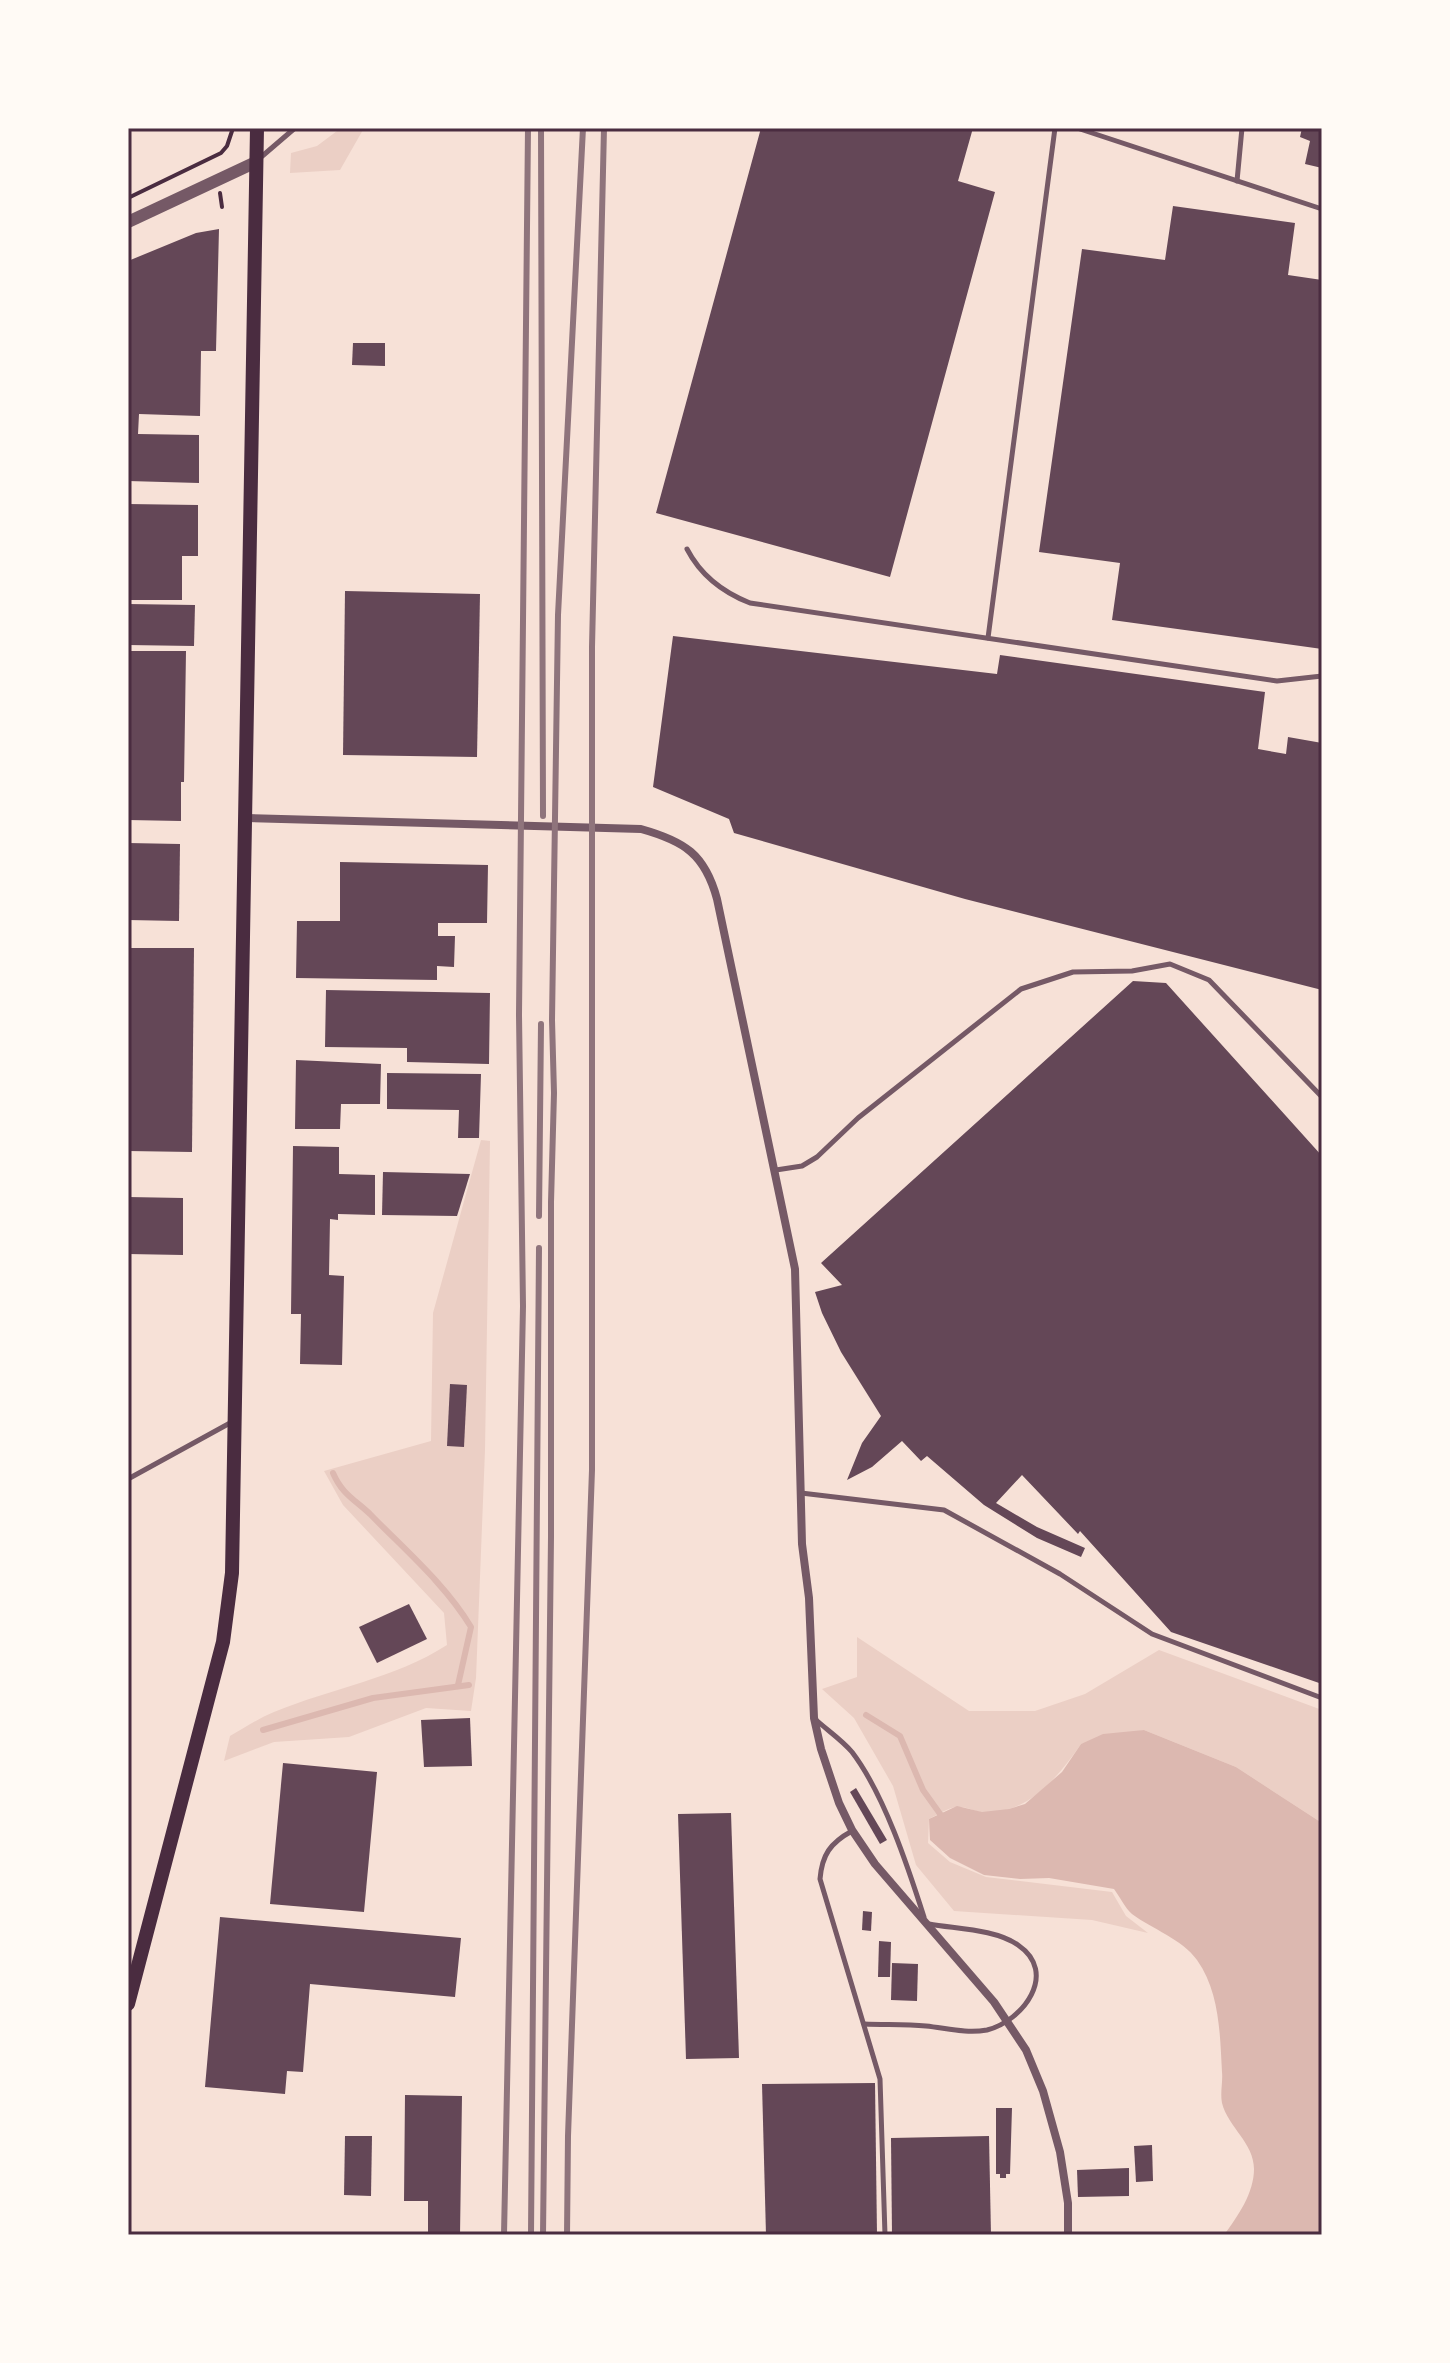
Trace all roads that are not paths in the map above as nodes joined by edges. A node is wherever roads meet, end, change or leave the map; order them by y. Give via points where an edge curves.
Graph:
1 (257, 128) edge
2 (295, 128) edge
3 (1055, 128) edge
4 (1077, 128) edge
5 (1242, 128) edge
6 (256, 162) junction
7 (1237, 181) junction
8 (1322, 209) edge
9 (128, 222) edge
10 (687, 549) dead end
11 (988, 638) junction
12 (1322, 676) edge
13 (246, 818) junction
14 (1322, 1097) edge
15 (776, 1170) junction
16 (235, 1420) junction
17 (128, 1479) edge
18 (801, 1493) junction
19 (1322, 1698) edge
20 (814, 1718) junction
21 (852, 1830) junction
22 (926, 1924) junction
23 (128, 2004) edge
24 (1009, 2022) junction
25 (864, 2024) junction
26 (885, 2235) edge
27 (1068, 2235) edge

1 - 6 main road
2 - 6 lane
3 - 11 lane
4 - 7 lane
5 - 7 lane
6 - 9 street
6 - 13 main road
7 - 8 lane
10 - 11 lane via 705,577 750,603
11 - 12 lane via 1277,681
13 - 15 street via 641,829 686,846 711,876
13 - 16 main road
14 - 15 lane via 1209,980 1170,964 1073,972 1021,989 858,1118 817,1157 802,1166
15 - 18 street via 795,1269
16 - 17 lane
16 - 23 main road via 232,1573 223,1642
18 - 19 lane via 944,1510 1060,1574 1152,1634
18 - 20 street
20 - 21 street via 829,1777
20 - 22 lane via 851,1751 868,1779
21 - 22 street
21 - 25 lane via 827,1851 820,1879
22 - 24 street
22 - 24 lane via 994,1935 1019,1945 1034,1961 1037,1979 1030,1999
24 - 25 lane via 961,2032
24 - 27 street via 1026,2050 1052,2122 1068,2203
25 - 26 lane via 880,2079

